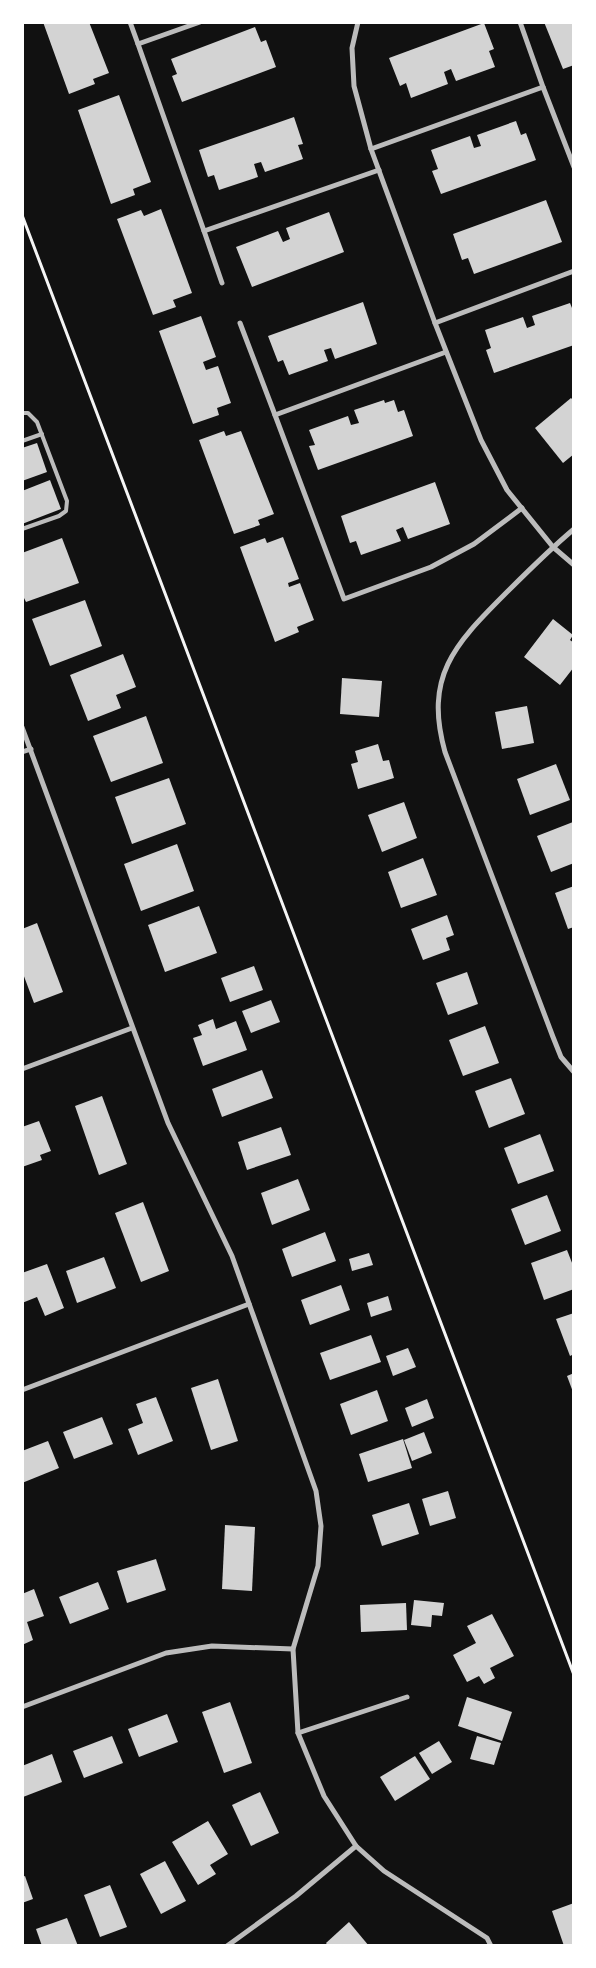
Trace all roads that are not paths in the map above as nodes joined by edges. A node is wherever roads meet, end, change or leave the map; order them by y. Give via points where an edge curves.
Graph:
1 (130, 22) edge
2 (200, 22) edge
3 (358, 22) edge
4 (520, 22) edge
5 (138, 44) junction
6 (544, 87) junction
7 (371, 150) junction
8 (574, 167) edge
9 (379, 170) junction
10 (204, 231) junction
11 (574, 271) edge
12 (222, 283) dead end
13 (240, 323) dead end
14 (435, 323) junction
15 (446, 352) junction
16 (22, 413) edge
17 (275, 416) junction
18 (42, 434) junction
19 (22, 441) edge
20 (522, 508) junction
21 (574, 529) edge
22 (22, 530) edge
23 (553, 546) junction
24 (574, 565) edge
25 (22, 727) edge
26 (31, 749) junction
27 (22, 752) edge
28 (132, 1028) junction
29 (22, 1070) edge
30 (574, 1072) edge
31 (249, 1304) junction
32 (22, 1390) edge
33 (293, 1649) junction
34 (407, 1697) dead end
35 (22, 1707) edge
36 (298, 1732) junction
37 (356, 1846) junction
38 (227, 1946) edge
39 (491, 1946) edge

1 - 5 street
2 - 5 street
3 - 7 street via 352,48 354,86
4 - 6 street
5 - 10 street
6 - 7 street
6 - 8 street
7 - 9 street
9 - 10 street
9 - 14 street
10 - 12 street
11 - 14 street
13 - 17 street
14 - 15 street
15 - 17 street
15 - 20 street via 481,440 507,490
16 - 18 lane via 33,417
17 - 20 street via 344,599 431,567 474,544
18 - 19 lane
18 - 22 lane via 66,496 66,511
20 - 23 street
21 - 23 street
23 - 24 street
23 - 30 street via 458,644 446,666 438,708 439,731 445,752 552,1037 561,1057
25 - 26 street
26 - 27 street
26 - 28 street
28 - 29 street
28 - 31 street via 168,1123 232,1256
31 - 32 street
31 - 33 street via 316,1491 321,1526 318,1566
33 - 35 street via 212,1646 166,1653
33 - 36 street
34 - 36 street
36 - 37 street via 324,1796
37 - 38 street via 296,1896
37 - 39 street via 384,1871 487,1938

